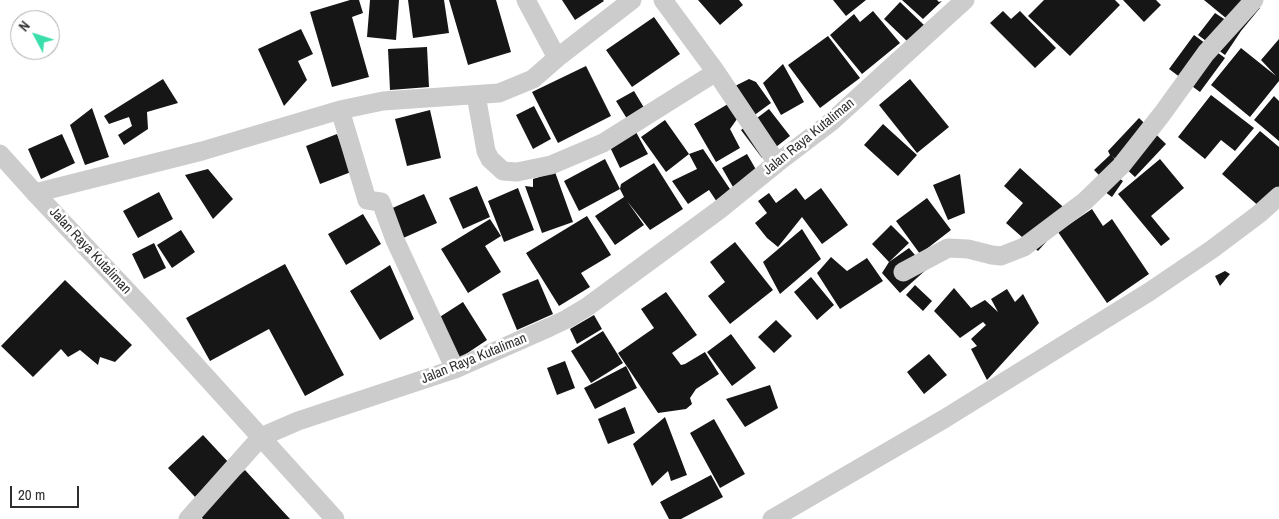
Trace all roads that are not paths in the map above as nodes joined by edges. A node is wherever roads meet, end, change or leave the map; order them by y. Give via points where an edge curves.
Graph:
1 (526, 0) edge
2 (663, 0) edge
3 (965, 0) edge
4 (1254, 0) edge
5 (629, 1) edge
6 (557, 58) junction
7 (716, 72) junction
8 (476, 95) junction
9 (340, 110) junction
10 (0, 154) edge
11 (777, 163) junction
12 (35, 193) junction
13 (1279, 196) edge
14 (903, 272) dead end
15 (455, 369) junction
16 (261, 437) junction
17 (188, 519) edge
18 (335, 519) edge
19 (772, 519) edge

1 - 6 street
2 - 7 street
3 - 11 street, Jalan Raya Kutaliman via 831,122
4 - 14 street via 1206,53 1121,166 1085,201 1024,247 1001,256 948,248
5 - 6 street
6 - 8 street via 533,79 499,93
7 - 8 street via 603,143 551,165 518,172 503,171 490,160
7 - 11 street
8 - 9 street via 383,101
9 - 12 street via 202,152
9 - 15 street via 366,200 380,202
10 - 12 street, Jalan Raya Kutaliman
11 - 15 street, Jalan Raya Kutaliman via 587,307
12 - 16 street, Jalan Raya Kutaliman
13 - 19 street via 1211,250 1149,292 944,419
15 - 16 street, Jalan Raya Kutaliman via 298,421
16 - 17 street
16 - 18 street

